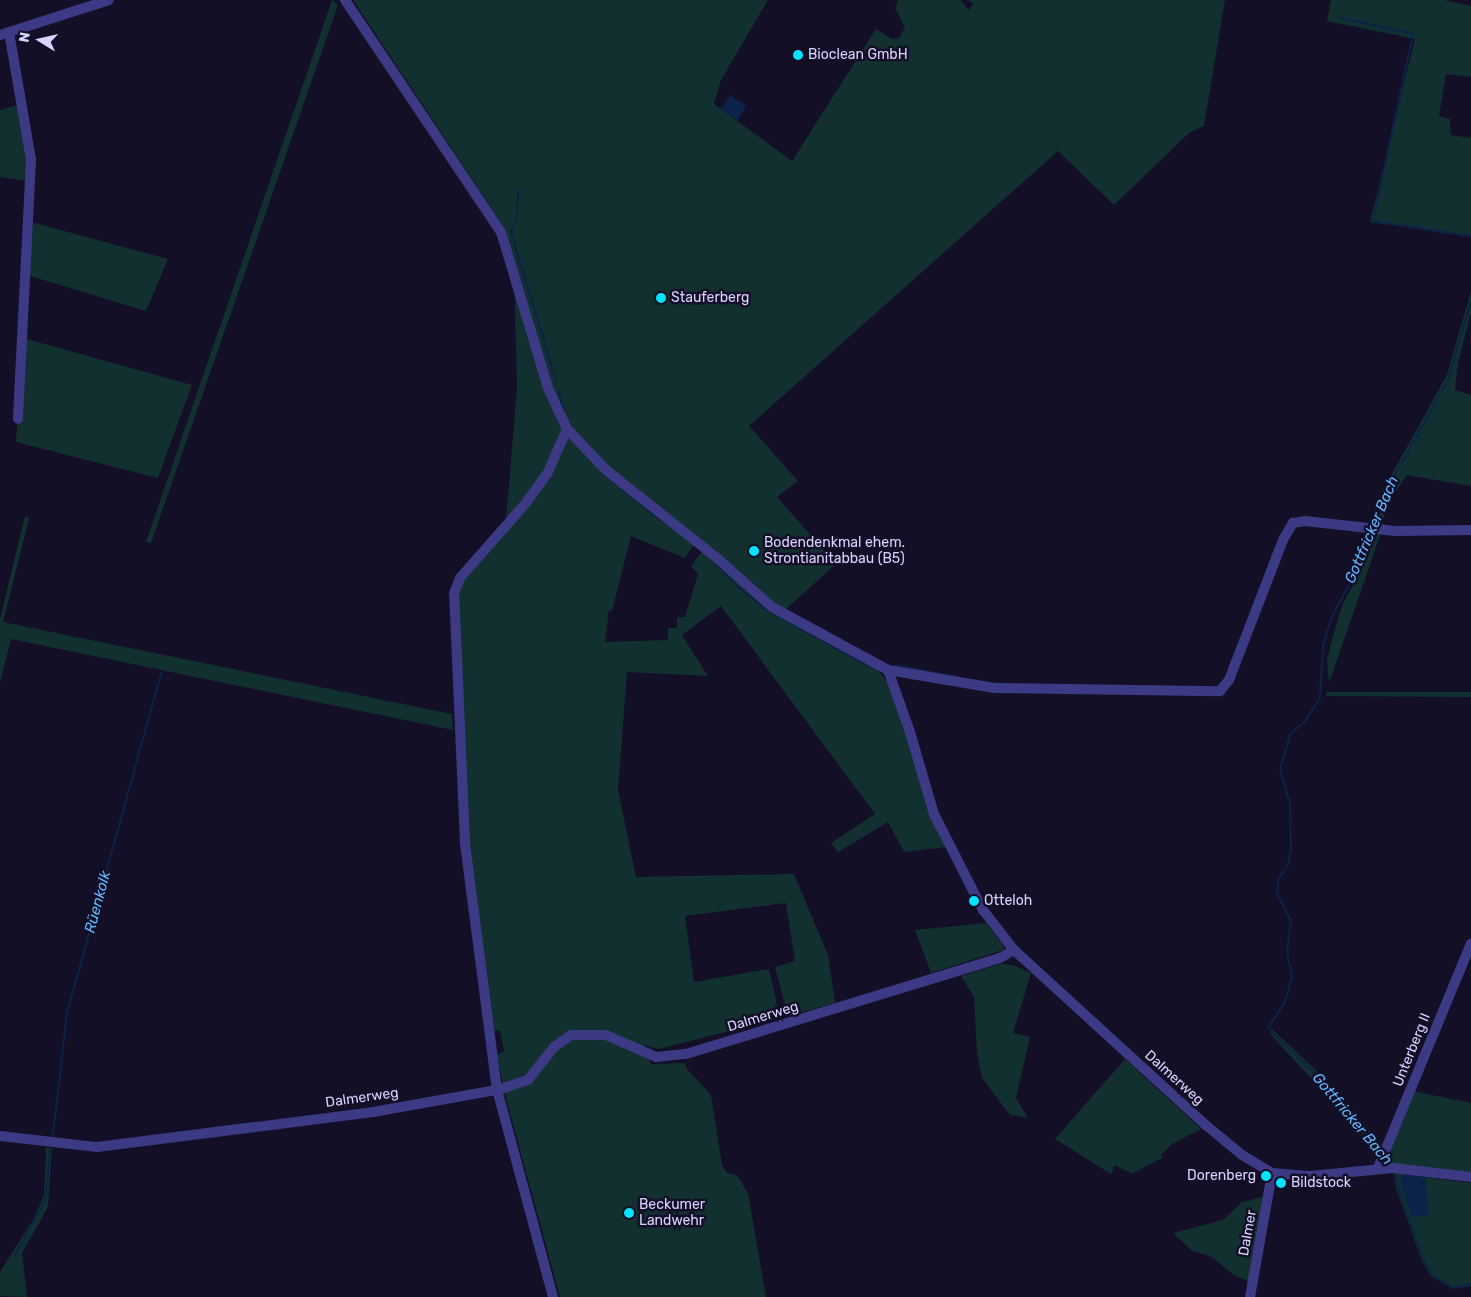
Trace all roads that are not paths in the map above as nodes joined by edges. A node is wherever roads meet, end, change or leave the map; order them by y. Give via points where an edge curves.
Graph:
1 (109, 0) edge
2 (346, 0) edge
3 (5, 34) edge
4 (18, 419) dead end
5 (567, 429) junction
6 (1471, 530) edge
7 (888, 670) junction
8 (1471, 943) edge
9 (1014, 950) junction
10 (497, 1090) junction
11 (0, 1136) edge
12 (1378, 1168) junction
13 (1272, 1173) junction
14 (1471, 1177) edge
15 (553, 1297) edge
16 (1250, 1297) edge

1 - 3 street
2 - 5 street via 500,232 548,388
3 - 4 street via 31,160
5 - 7 street via 606,470 717,558 772,607
5 - 10 street via 548,472 525,504 460,578 454,593 465,842
6 - 7 street via 1395,531 1305,521 1293,523 1283,540 1229,680 1220,691 994,688
7 - 9 street via 934,814 977,900
8 - 12 street, Unterberg II
9 - 10 street, Dalmerweg via 1000,958 686,1054 656,1057 606,1035 572,1035 554,1047 528,1080
9 - 13 street, Dalmerweg via 1207,1126 1242,1155
10 - 11 street, Dalmerweg via 373,1112 97,1147
10 - 15 street
12 - 13 street, Dalmerweg via 1310,1176
12 - 14 street, Dalmerweg
13 - 16 street, Dalmer

